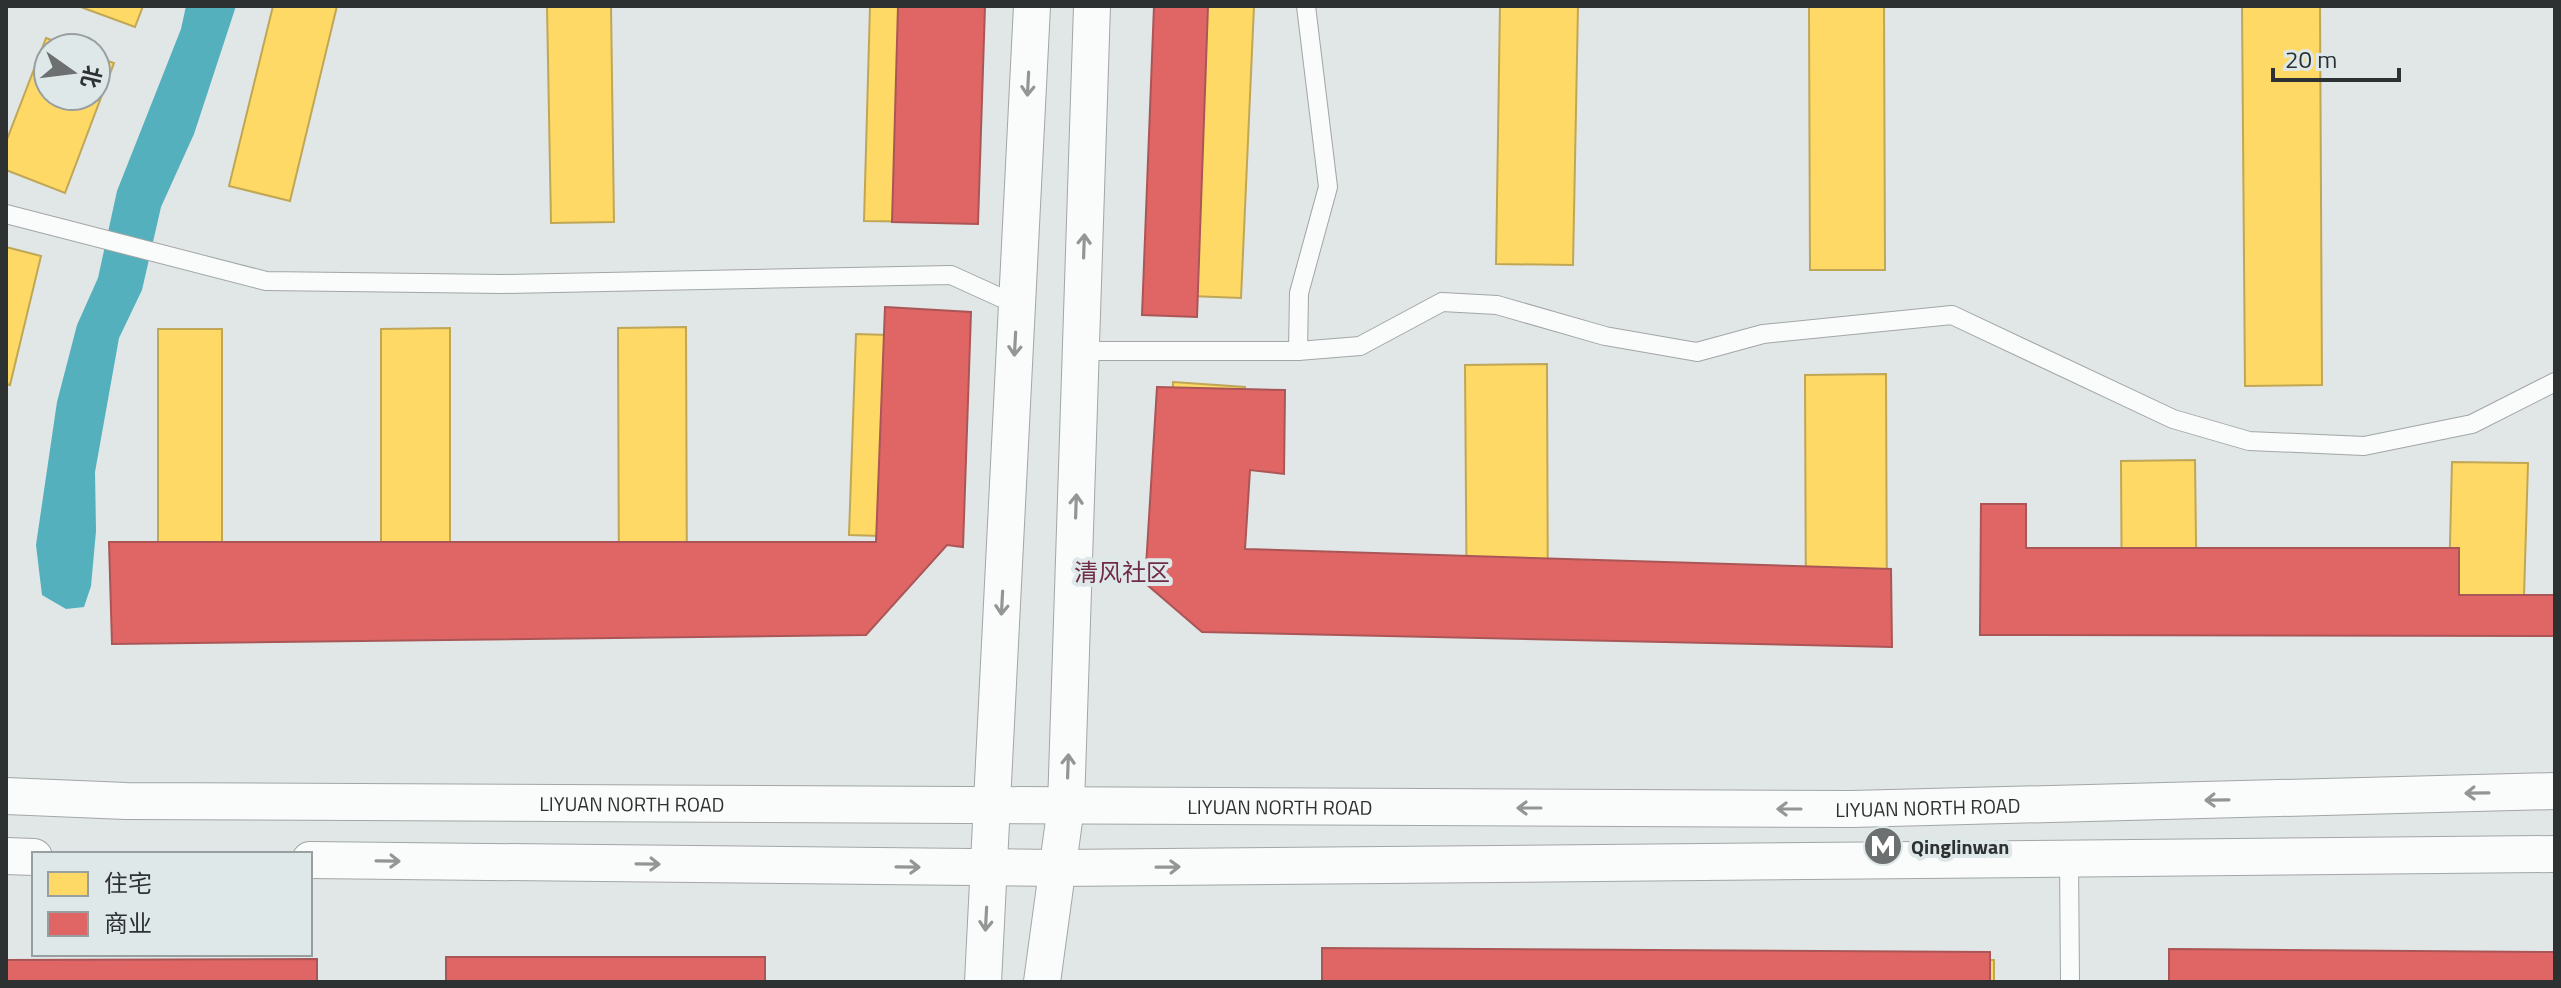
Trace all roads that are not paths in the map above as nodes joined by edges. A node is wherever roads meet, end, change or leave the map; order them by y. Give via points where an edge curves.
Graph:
1 (1032, 6) edge
2 (1092, 6) edge
3 (1306, 6) edge
4 (6, 214) edge
5 (1017, 305) junction
6 (1081, 351) junction
7 (1298, 351) junction
8 (2555, 382) edge
9 (2555, 791) edge
10 (6, 796) edge
11 (992, 805) junction
12 (1066, 806) junction
13 (2555, 854) edge
14 (6, 856) edge
15 (32, 857) edge
16 (2069, 859) junction
17 (312, 860) edge
18 (989, 868) junction
19 (1059, 868) junction
20 (983, 982) edge
21 (1042, 982) edge
22 (2070, 982) edge

1 -> 5 street
6 -> 2 street
3 - 7 lane via 1328,187 1299,293
4 - 5 lane via 266,281 502,284 951,275
5 -> 11 street
6 - 7 lane
12 -> 6 street
7 - 8 lane via 1360,346 1442,302 1497,305 1605,336 1697,352 1763,334 1952,315 2173,419 2249,441 2364,446 2472,424
9 -> 12 street, LIYUAN NORTH ROAD via 1852,809
10 - 11 street, LIYUAN NORTH ROAD
11 - 12 street, LIYUAN NORTH ROAD
11 - 18 street
12 - 19 street
13 - 16 street
14 - 15 street
19 -> 16 street
16 - 22 lane
17 -> 18 street
18 - 19 street
18 -> 20 street
19 - 21 street

